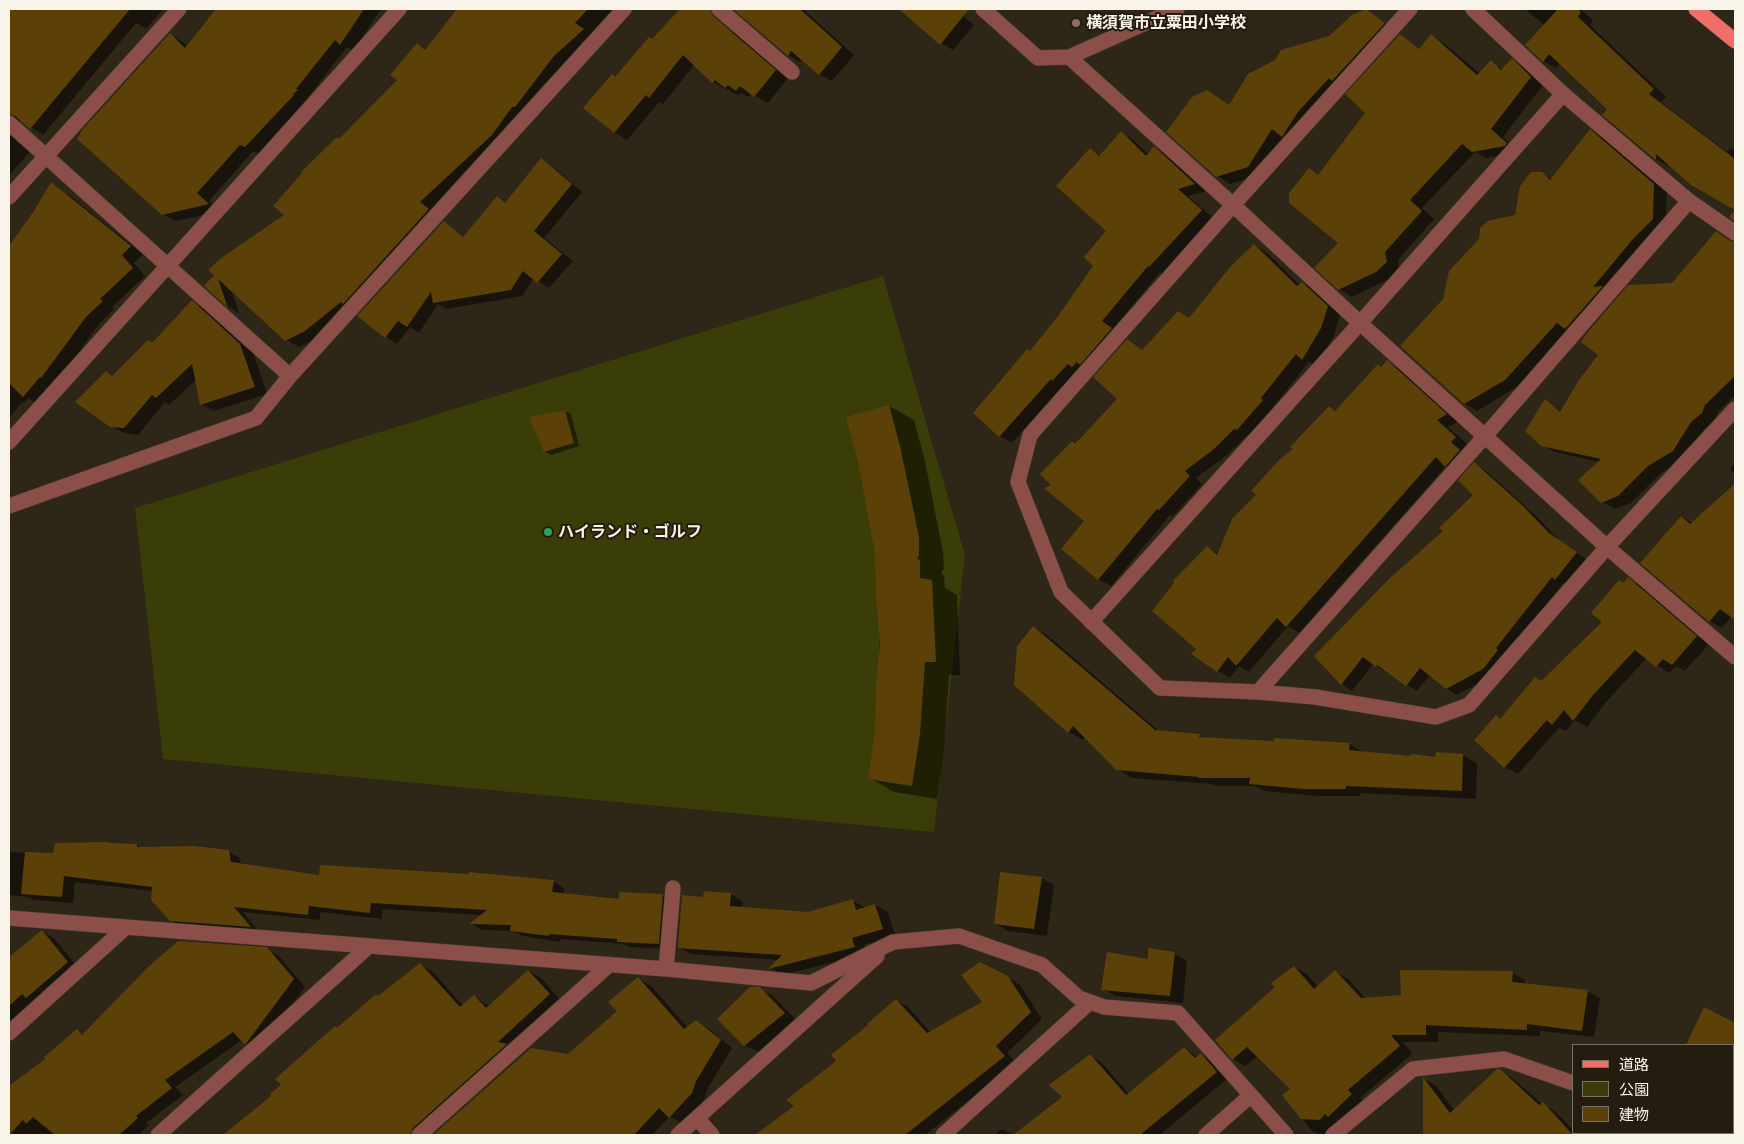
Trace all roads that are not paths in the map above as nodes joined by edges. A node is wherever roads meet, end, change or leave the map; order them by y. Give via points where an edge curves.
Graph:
1 (179, 9) edge
2 (399, 9) edge
3 (624, 9) edge
4 (719, 9) edge
5 (983, 9) edge
6 (1177, 9) edge
7 (1410, 9) edge
8 (1473, 9) edge
9 (1696, 9) edge
10 (1735, 41) edge
11 (1069, 57) junction
12 (792, 72) dead end
13 (1563, 94) junction
14 (9, 122) edge
15 (46, 156) junction
16 (9, 197) edge
17 (1689, 201) junction
18 (1233, 205) junction
19 (1735, 233) edge
20 (167, 266) junction
21 (1360, 323) junction
22 (290, 376) junction
23 (1735, 409) edge
24 (1485, 436) junction
25 (9, 442) edge
26 (9, 506) edge
27 (1607, 547) junction
28 (1090, 622) junction
29 (1735, 657) edge
30 (1258, 692) junction
31 (672, 888) dead end
32 (9, 918) edge
33 (125, 928) junction
34 (893, 942) junction
35 (368, 947) junction
36 (609, 965) junction
37 (666, 969) junction
38 (1090, 1002) junction
39 (9, 1034) edge
40 (1572, 1084) edge
41 (1250, 1096) junction
42 (697, 1118) junction
43 (158, 1135) edge
44 (419, 1135) edge
45 (678, 1135) edge
46 (712, 1135) edge
47 (943, 1135) edge
48 (1206, 1135) edge
49 (1286, 1135) edge
50 (1332, 1135) edge

1 - 15 street
2 - 20 street
3 - 22 street
4 - 12 street
5 - 11 street via 1038,58
6 - 11 street
7 - 18 street
8 - 13 street
9 - 10 main road
11 - 18 street
13 - 17 street
13 - 21 street
14 - 15 street
15 - 16 street
15 - 20 street
17 - 19 street
17 - 24 street
18 - 21 street
18 - 28 street via 1030,435 1018,482 1061,592
20 - 22 street
20 - 25 street
21 - 24 street
21 - 28 street
22 - 26 street via 256,418
23 - 27 street
24 - 27 street
24 - 30 street
27 - 29 street
27 - 30 street via 1469,705 1436,717
28 - 30 street via 1160,688
31 - 37 street
32 - 33 street
33 - 35 street
33 - 39 street
34 - 37 street via 811,983
34 - 38 street via 959,936 1042,965 1079,998
34 - 42 street
35 - 36 street
35 - 43 street
36 - 37 street
36 - 44 street
38 - 41 street via 1104,1007 1178,1012
38 - 47 street
40 - 50 street via 1504,1059 1413,1069
41 - 48 street
41 - 49 street
42 - 45 street
42 - 46 street

